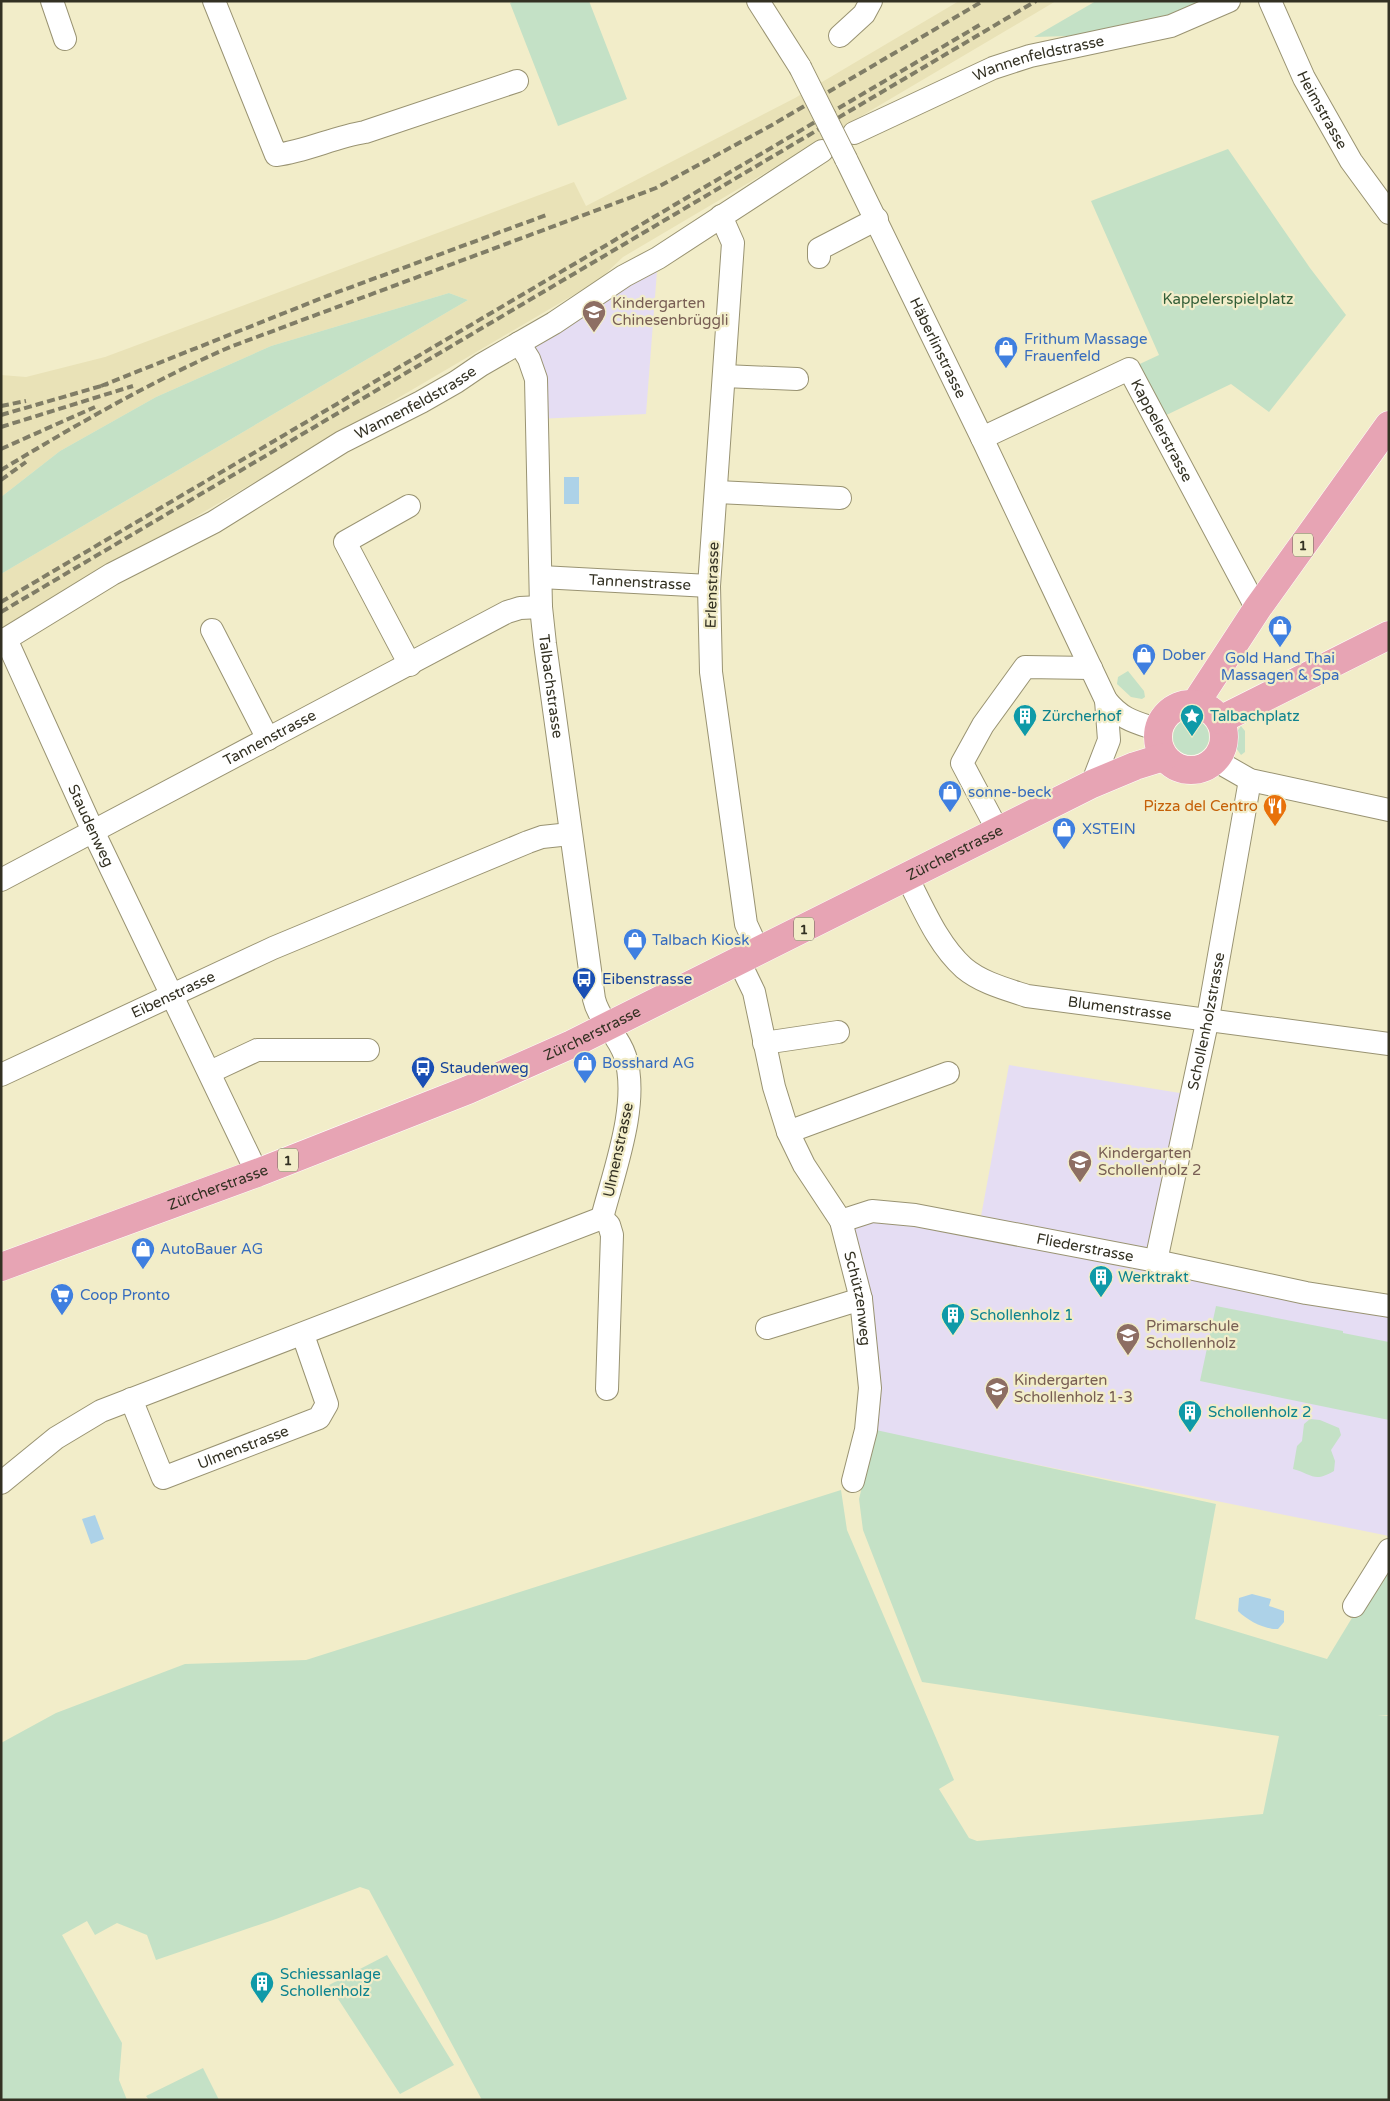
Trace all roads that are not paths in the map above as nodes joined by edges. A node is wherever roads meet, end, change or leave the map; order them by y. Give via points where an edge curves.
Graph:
1 (52, 1) edge
2 (214, 1) edge
3 (758, 1) edge
4 (871, 1) edge
5 (1229, 1) edge
6 (1270, 1) edge
7 (840, 36) dead end
8 (65, 39) dead end
9 (516, 81) dead end
10 (854, 133) dead end
11 (822, 151) dead end
12 (1389, 213) edge
13 (721, 216) junction
14 (877, 219) junction
15 (819, 257) dead end
16 (520, 343) junction
17 (724, 376) junction
18 (797, 379) dead end
19 (1389, 426) edge
20 (982, 438) junction
21 (717, 492) junction
22 (840, 498) dead end
23 (409, 506) dead end
24 (541, 578) junction
25 (709, 586) junction
26 (542, 607) junction
27 (1257, 609) junction
28 (212, 630) dead end
29 (1389, 635) edge
30 (4, 641) edge
31 (410, 665) junction
32 (1091, 668) junction
33 (1106, 700) junction
34 (1195, 704) junction
35 (1220, 720) junction
36 (1159, 730) junction
37 (268, 739) junction
38 (1164, 757) junction
39 (1215, 760) junction
40 (1250, 780) junction
41 (1092, 784) junction
42 (1389, 810) edge
43 (93, 832) junction
44 (998, 832) junction
45 (570, 834) junction
46 (907, 877) junction
47 (1, 880) edge
48 (749, 956) junction
49 (172, 995) junction
50 (1208, 1018) junction
51 (609, 1026) junction
52 (838, 1032) dead end
53 (764, 1043) junction
54 (1389, 1044) edge
55 (368, 1050) dead end
56 (210, 1072) junction
57 (948, 1073) dead end
58 (1, 1075) edge
59 (788, 1132) junction
60 (256, 1173) junction
61 (602, 1218) junction
62 (840, 1221) junction
63 (1156, 1261) junction
64 (1, 1267) edge
65 (861, 1299) junction
66 (1389, 1306) edge
67 (767, 1328) dead end
68 (303, 1335) junction
69 (607, 1389) dead end
70 (131, 1399) junction
71 (853, 1481) dead end
72 (1, 1483) edge
73 (1389, 1550) edge
74 (1354, 1606) dead end

1 - 8 street
2 - 9 street via 276,155 366,132
3 - 14 street, Häberlinstrasse, bridge via 800,67
4 - 7 street via 864,14
5 - 10 street, Wannenfeldstrasse via 1171,26 1030,56 993,68
6 - 12 street, Heimstrasse via 1304,78 1346,153
11 - 13 street, Wannenfeldstrasse
13 - 16 street, Wannenfeldstrasse
13 - 17 street, Erlenstrasse via 733,243
14 - 15 street via 819,248
14 - 20 street, Häberlinstrasse
16 - 24 street, Talbachstrasse via 536,379
16 - 30 street, Wannenfeldstrasse via 421,402 342,442 188,537 90,587
17 - 18 street
17 - 21 street, Erlenstrasse
19 - 27 main road, 1
20 - 27 street, Kappelerstrasse via 1129,369
20 - 32 street, Häberlinstrasse
21 - 22 street
21 - 25 street, Erlenstrasse
23 - 31 street via 345,542
24 - 25 street, Tannenstrasse
24 - 26 street, Talbachstrasse
25 - 48 street, Erlenstrasse via 711,672
26 - 31 street, Tannenstrasse via 513,610
26 - 45 street, Talbachstrasse
27 - 34 main road, 1
28 - 37 street
29 - 35 main road
30 - 43 street, Staudenweg
31 - 37 street, Tannenstrasse
32 - 33 street, Häberlinstrasse
32 - 44 street via 1025,667 983,725 962,763
33 - 36 street, Häberlinstrasse via 1118,714
33 - 41 street, Häberlinstrasse via 1109,740
34 - 35 main road via 1205,707
34 - 36 main road via 1176,707 1162,720
35 - 39 main road via 1224,741
36 - 38 main road via 1158,739
37 - 43 street, Tannenstrasse
38 - 39 main road via 1173,765 1195,770
38 - 41 main road, Zürcherstrasse / 1
39 - 40 street
40 - 42 street
40 - 50 street, Schollenholzstrasse
41 - 44 main road, Zürcherstrasse / 1
43 - 47 street, Tannenstrasse
43 - 49 street, Staudenweg
44 - 46 main road, Zürcherstrasse / 1
45 - 49 street, Eibenstrasse via 528,842 306,933
45 - 51 street, Talbachstrasse via 594,999 600,1017
46 - 48 main road, Zürcherstrasse / 1
46 - 50 street, Blumenstrasse via 946,948 965,968 991,984 1027,996
48 - 51 main road, Zürcherstrasse / 1
48 - 53 street, Schützenweg
49 - 56 street, Staudenweg
49 - 58 street, Eibenstrasse
50 - 54 street, Blumenstrasse
50 - 63 street, Schollenholzstrasse
51 - 60 main road, Zürcherstrasse / 1 via 468,1090
51 - 61 street, Ulmenstrasse via 617,1037 627,1065 630,1105
52 - 53 street
53 - 59 street, Schützenweg
55 - 56 street via 257,1050
56 - 60 street, Staudenweg
57 - 59 street
59 - 62 street, Schützenweg via 804,1165
60 - 64 main road, Zürcherstrasse / 1
61 - 68 street, Ulmenstrasse
61 - 69 street, Ulmenstrasse via 612,1235
62 - 63 street, Fliederstrasse via 872,1211 915,1215
62 - 65 street, Schützenweg
63 - 66 street, Fliederstrasse via 1306,1293
65 - 67 street
65 - 71 street, Schützenweg via 870,1388 866,1430
68 - 70 street, Ulmenstrasse
68 - 70 street, Ulmenstrasse via 327,1404 319,1418 163,1478
70 - 72 street, Ulmenstrasse via 101,1411 56,1438
73 - 74 street

